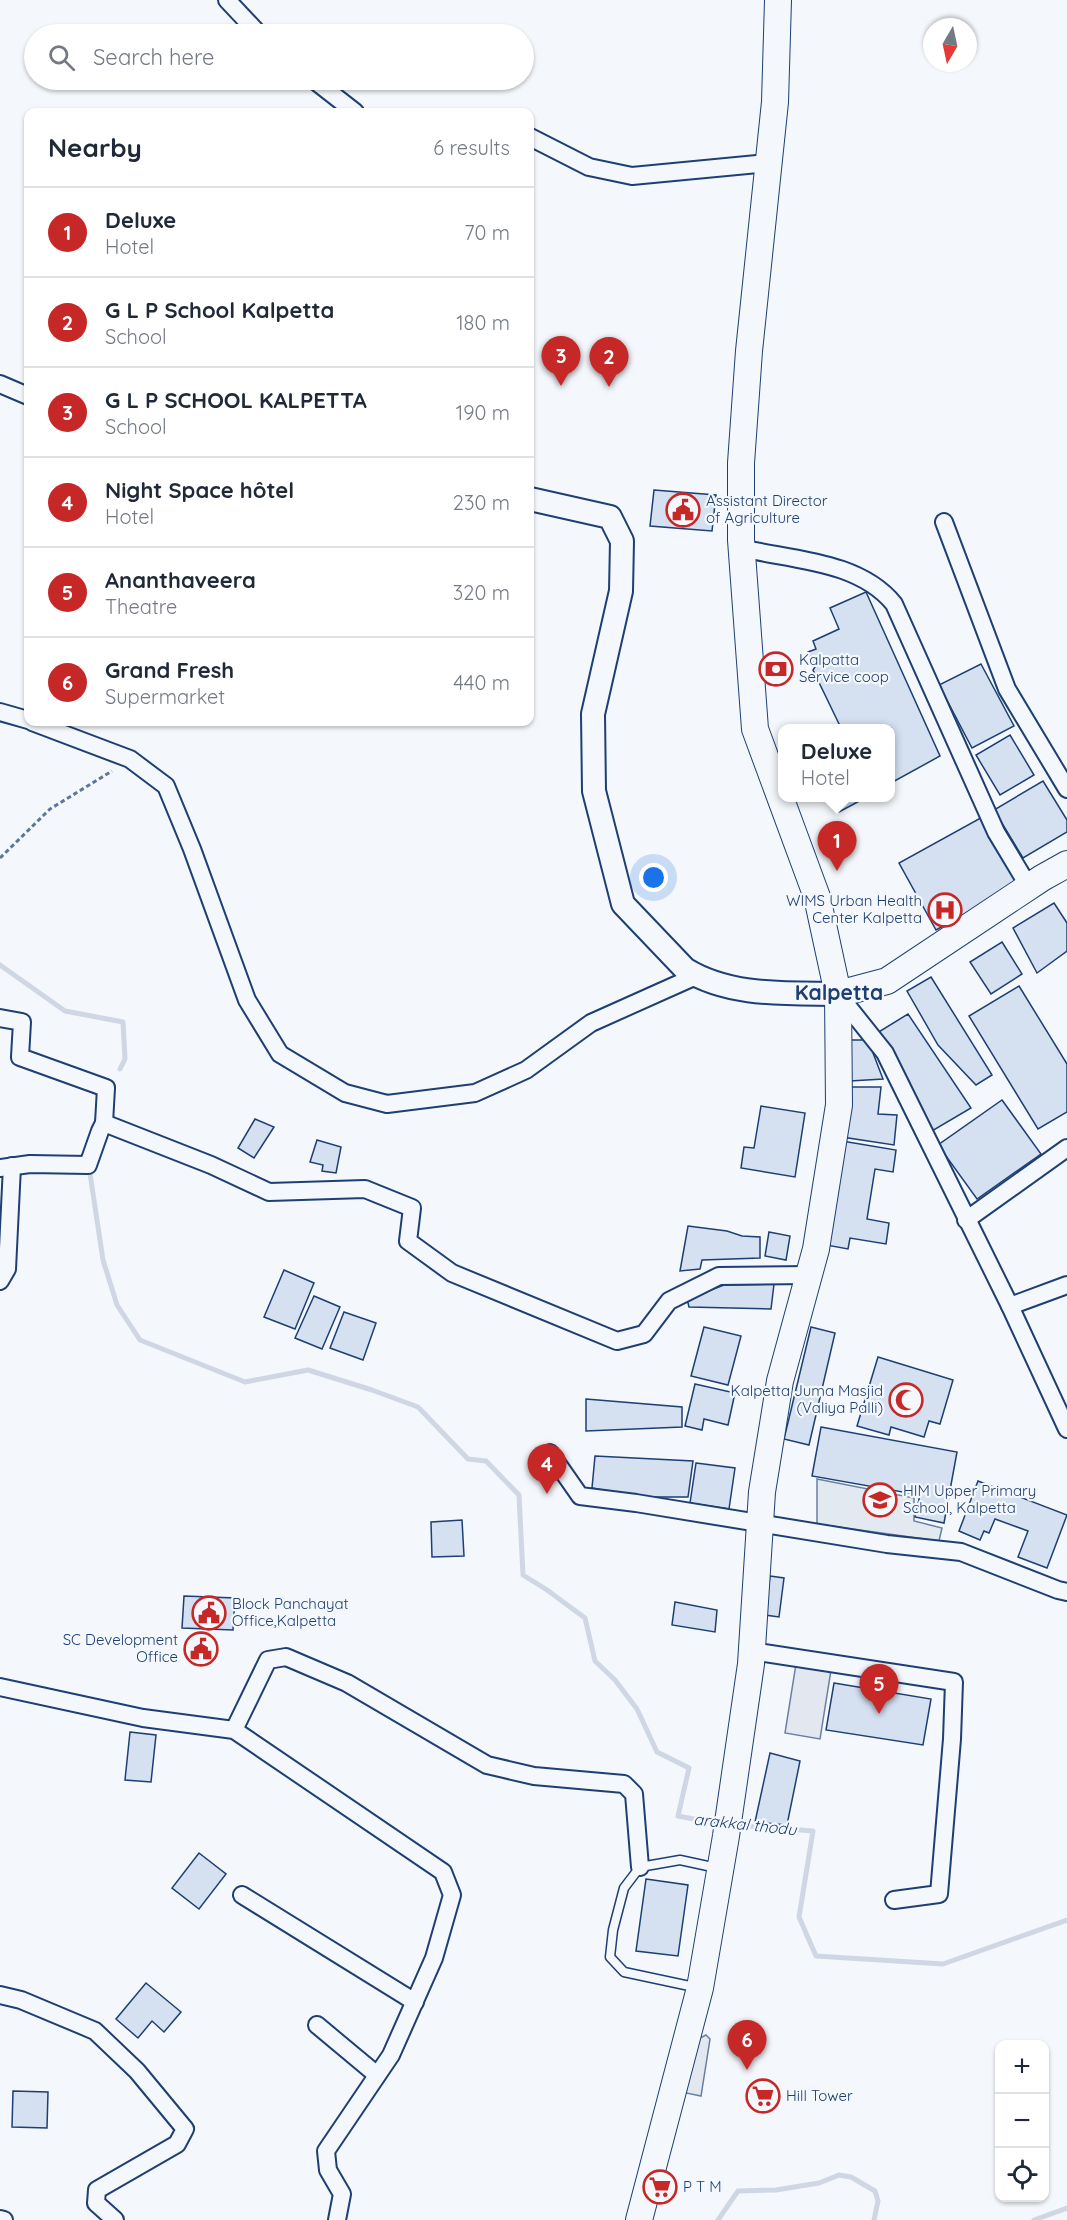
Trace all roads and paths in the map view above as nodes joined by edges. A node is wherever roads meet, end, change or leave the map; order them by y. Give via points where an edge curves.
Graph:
1 (227, 0) edge
2 (778, 0) edge
3 (250, 24) edge
4 (327, 90) edge
5 (350, 108) edge
6 (534, 139) edge
7 (768, 163) junction
8 (0, 384) edge
9 (24, 394) edge
10 (534, 500) edge
11 (944, 522) dead end
12 (742, 550) junction
13 (0, 712) edge
14 (24, 719) edge
15 (43, 726) edge
16 (130, 759) junction
17 (1067, 789) edge
18 (778, 793) edge
19 (781, 802) edge
20 (0, 858) edge
21 (1067, 864) edge
22 (1029, 887) junction
23 (696, 976) junction
24 (838, 993) junction
25 (0, 1018) edge
26 (104, 1123) junction
27 (1067, 1148) edge
28 (6, 1167) edge
29 (966, 1220) junction
30 (809, 1275) junction
31 (0, 1281) edge
32 (1067, 1285) edge
33 (1010, 1306) junction
34 (1067, 1429) edge
35 (549, 1453) dead end
36 (760, 1523) junction
37 (1067, 1592) edge
38 (752, 1651) junction
39 (0, 1687) edge
40 (234, 1730) junction
41 (640, 1867) junction
42 (720, 1868) junction
43 (242, 1895) dead end
44 (894, 1900) dead end
45 (700, 1988) junction
46 (0, 1995) edge
47 (415, 2002) junction
48 (317, 2025) dead end
49 (377, 2075) junction
50 (115, 2220) edge
51 (338, 2220) edge
52 (639, 2220) edge

1 - 3 street
2 - 7 main road via 775,102
4 - 5 street
6 - 7 street via 589,167 632,176
7 - 12 main road via 742,451
8 - 9 street
10 - 23 main road via 610,517 622,541 621,591 593,714 594,790 623,904
11 - 17 street via 1007,689
12 - 18 main road via 754,729
12 - 22 street via 845,570 885,592 894,603 996,832
13 - 14 street
15 - 16 street
16 - 20 path via 50,810
16 - 23 street via 166,786 247,1000 280,1054 345,1093 387,1104 475,1093 526,1070 591,1023
19 - 24 main road via 817,897
21 - 22 main road
22 - 24 main road via 887,981
23 - 24 main road via 744,991
24 - 29 street via 885,1053
24 - 30 main road via 839,1105
25 - 26 street via 22,1022 21,1057 106,1088
26 - 28 street via 88,1165
26 - 30 street via 269,1192 365,1188 412,1208 408,1241 452,1274 617,1341 644,1334 669,1301 719,1276
27 - 29 street
28 - 31 street via 7,1269
29 - 33 street
30 - 36 main road via 780,1381
32 - 33 street
33 - 34 street
35 - 36 street via 580,1496
36 - 37 street via 961,1552
36 - 38 main road
38 - 42 main road
38 - 44 street via 954,1682 939,1894
39 - 40 street via 143,1718
40 - 41 street via 268,1660 286,1657 347,1683 487,1765 534,1776 624,1784 634,1794
40 - 47 street via 443,1872 452,1895 434,1958
41 - 42 lane via 680,1860
41 - 45 lane via 624,1888 610,1957 624,1972
42 - 45 main road
43 - 47 street
45 - 52 main road
46 - 50 street via 95,2031 137,2071 185,2129 177,2144 97,2190 96,2203
47 - 49 street via 391,2055
48 - 49 street
49 - 51 street via 326,2151 328,2170 342,2194

